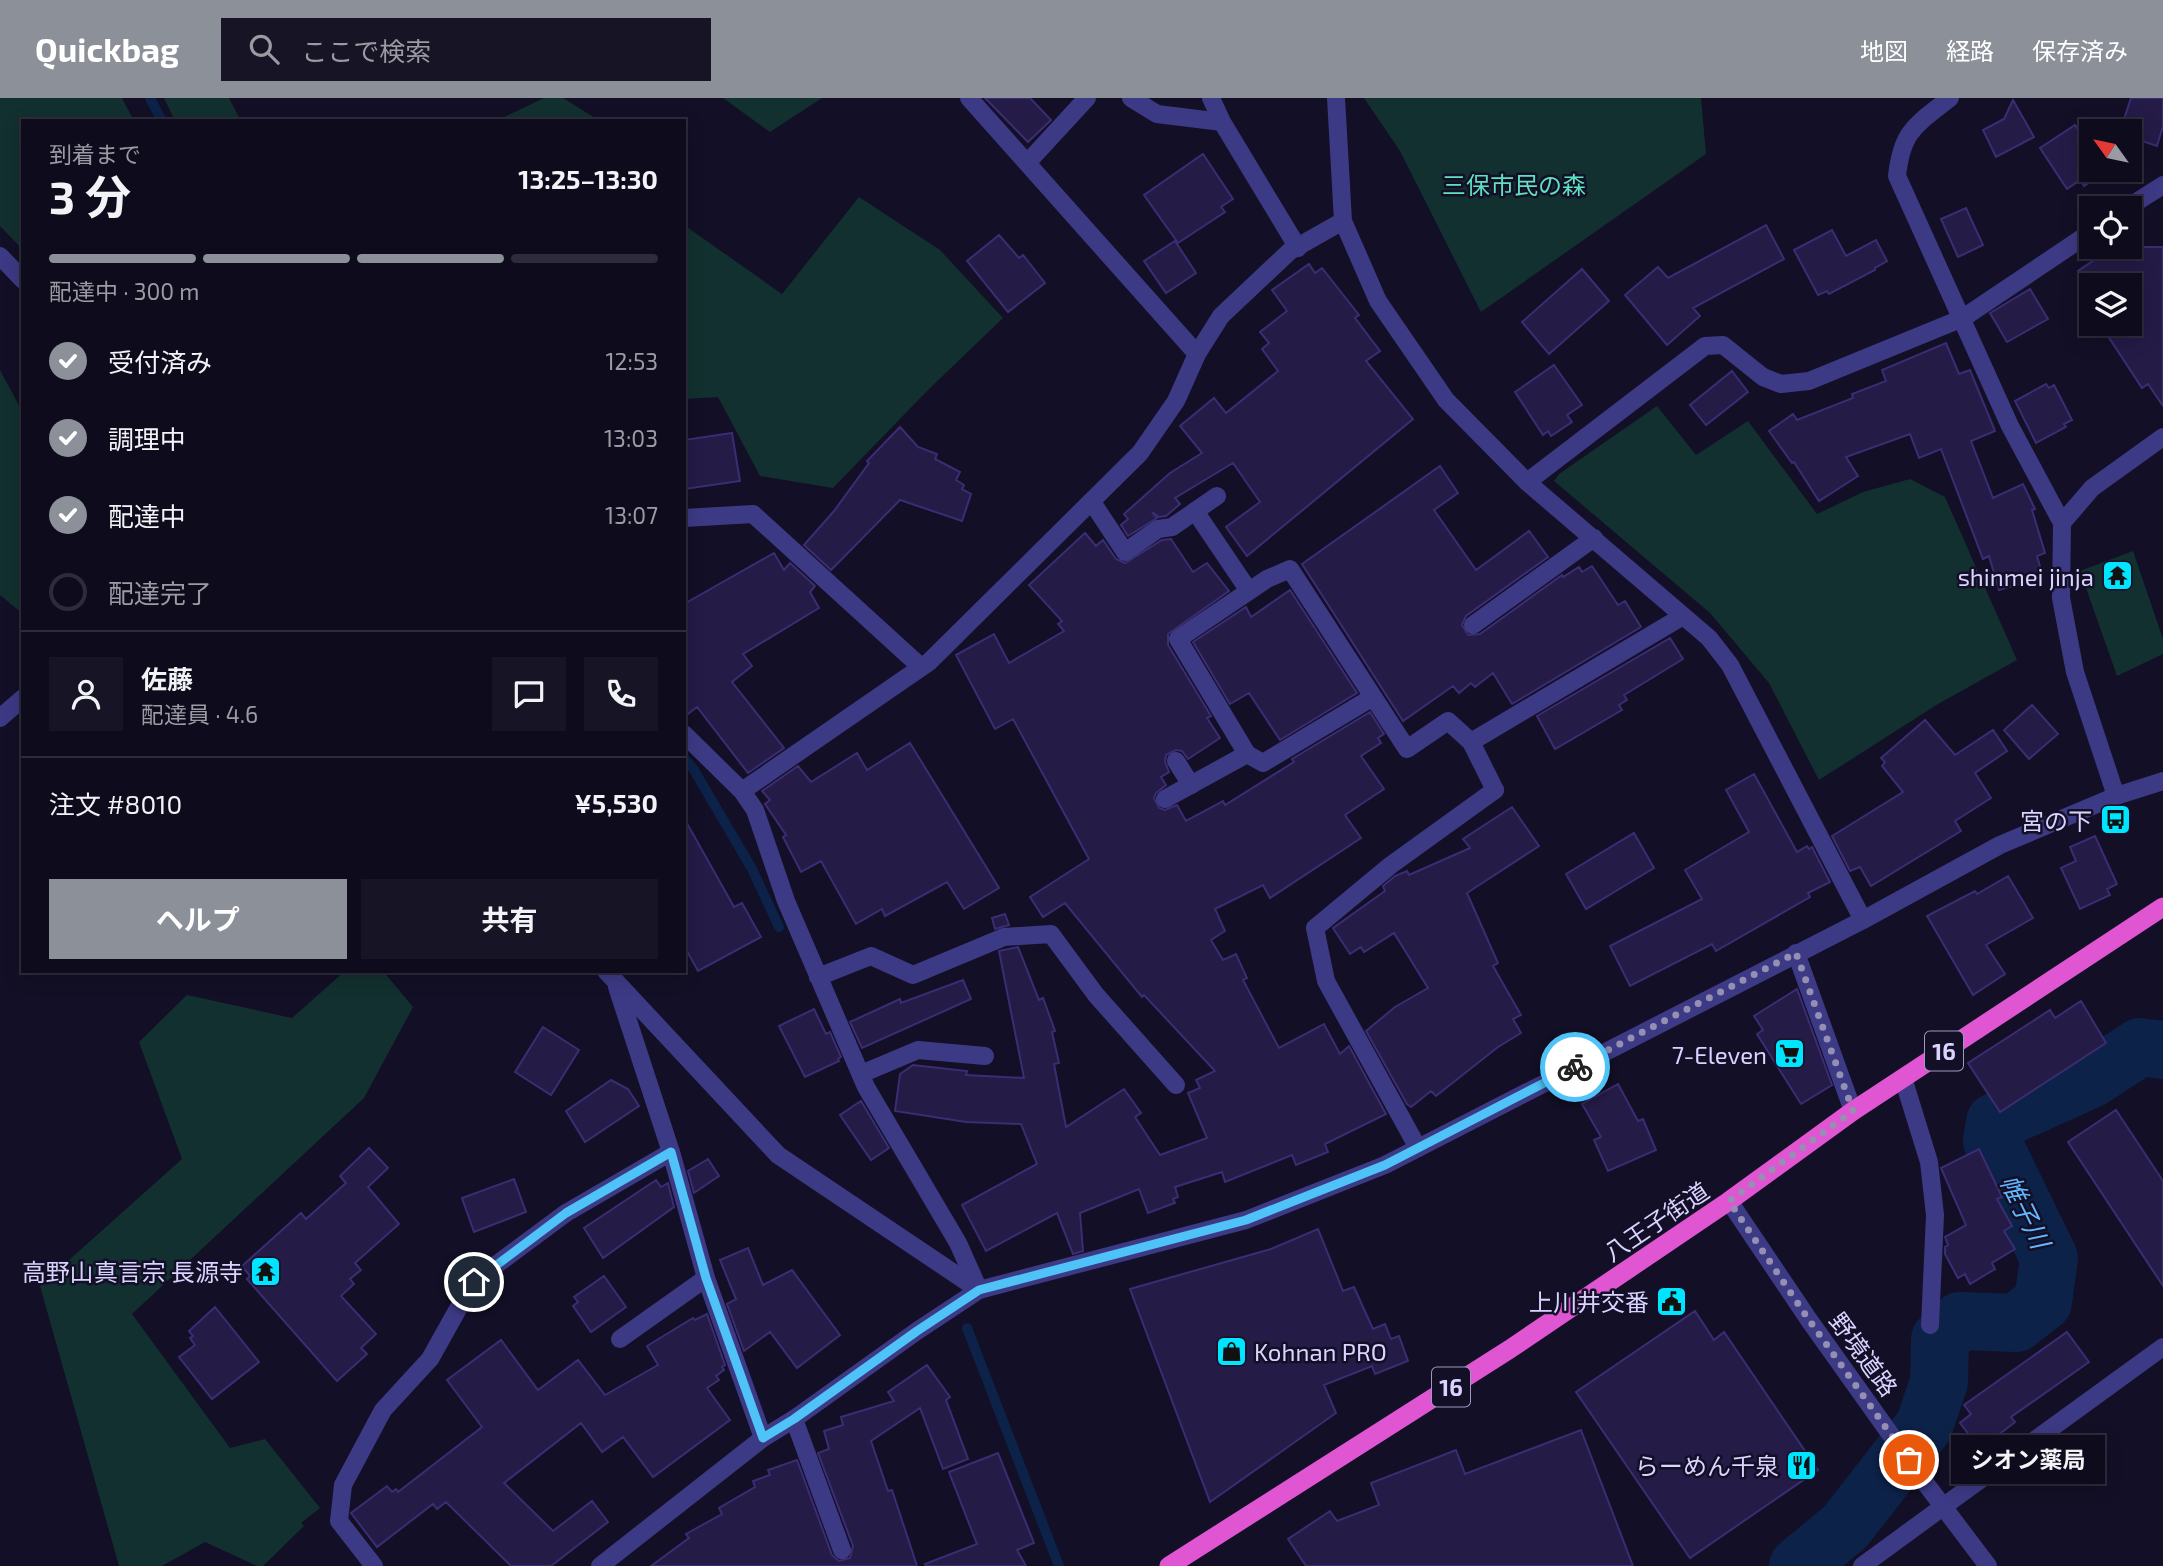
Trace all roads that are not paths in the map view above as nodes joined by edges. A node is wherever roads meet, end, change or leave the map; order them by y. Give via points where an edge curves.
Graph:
1 (969, 98) edge
2 (1087, 98) edge
3 (1130, 98) edge
4 (1211, 98) edge
5 (1336, 98) edge
6 (1950, 98) edge
7 (1223, 122) junction
8 (1028, 162) junction
9 (2163, 185) edge
10 (2142, 198) edge
11 (1343, 221) junction
12 (2079, 240) edge
13 (1298, 248) junction
14 (0, 256) edge
15 (21, 279) edge
16 (1963, 318) junction
17 (1197, 354) junction
18 (2163, 437) edge
19 (1527, 482) junction
20 (1217, 496) dead end
21 (1092, 502) junction
22 (1195, 511) junction
23 (686, 518) edge
24 (2062, 523) junction
25 (1594, 538) junction
26 (1249, 591) junction
27 (1683, 616) junction
28 (1473, 625) dead end
29 (921, 667) junction
30 (1373, 697) junction
31 (21, 700) edge
32 (0, 718) edge
33 (686, 736) edge
34 (1471, 742) junction
35 (1247, 754) junction
36 (1176, 761) dead end
37 (2163, 781) edge
38 (1191, 785) junction
39 (742, 791) junction
40 (2116, 796) junction
41 (1165, 799) dead end
42 (2163, 907) edge
43 (1863, 920) junction
44 (1796, 953) junction
45 (611, 976) edge
46 (818, 977) junction
47 (985, 1056) dead end
48 (861, 1074) junction
49 (1903, 1078) junction
50 (1176, 1085) dead end
51 (1853, 1111) junction
52 (1418, 1148) junction
53 (671, 1152) junction
54 (1729, 1201) junction
55 (706, 1278) junction
56 (979, 1290) junction
57 (1930, 1325) dead end
58 (620, 1339) dead end
59 (2163, 1347) edge
60 (794, 1419) junction
61 (763, 1438) junction
62 (1944, 1506) junction
63 (842, 1550) dead end
64 (1986, 1565) edge
65 (373, 1566) edge
66 (600, 1566) edge
67 (1169, 1566) edge
68 (1862, 1566) edge

1 - 8 street
2 - 8 street
3 - 7 street via 1157,114
4 - 7 street
5 - 11 street
6 - 16 street via 1910,130 1899,151 1897,176
7 - 13 street
8 - 17 street
9 - 10 street
11 - 13 street
11 - 19 street via 1378,301 1446,400
12 - 16 street
13 - 17 street via 1221,316
14 - 15 street
16 - 19 street via 1809,382 1781,383 1763,377 1723,345 1705,346
16 - 24 street via 2010,426
17 - 21 street via 1176,401 1140,453
18 - 24 street via 2092,488
19 - 25 street
20 - 22 street
21 - 22 street via 1125,552 1157,529 1172,527
21 - 29 street
22 - 26 street
23 - 29 street via 753,514
24 - 40 street via 2060,598 2075,672
25 - 27 street
25 - 28 street
26 - 30 street via 1290,569
26 - 35 street via 1178,639
27 - 34 street
27 - 43 street via 1709,638 1730,665
29 - 39 street
30 - 34 street via 1408,749 1448,721
30 - 35 street via 1263,763
31 - 32 street
33 - 39 street
34 - 52 street via 1495,790 1315,928 1326,981
35 - 38 street
36 - 38 street
37 - 40 street
38 - 41 street
39 - 46 street via 755,810
40 - 43 street via 2000,845
42 - 49 highway, 八王子街道 / 16
43 - 44 street
44 - 51 street
44 - 52 street
45 - 53 street
45 - 56 street via 778,1155
46 - 48 street
46 - 50 street via 871,956 913,975 1003,937 1051,934 1096,995
47 - 48 street via 918,1050
48 - 56 street via 958,1243
49 - 51 highway, 八王子街道 / 16
49 - 57 street via 1929,1162 1935,1216
51 - 54 highway, 八王子街道 / 16
52 - 56 street via 1246,1220
53 - 55 street
53 - 65 street via 566,1213 474,1282 430,1359 383,1410 343,1485 339,1521
54 - 62 street, 野境道路
54 - 67 highway, 八王子街道 / 16 via 1510,1349
55 - 58 street
55 - 61 street
56 - 60 street
59 - 62 street
60 - 61 street
60 - 63 street
61 - 66 street
62 - 64 street, 野境道路
62 - 68 street

